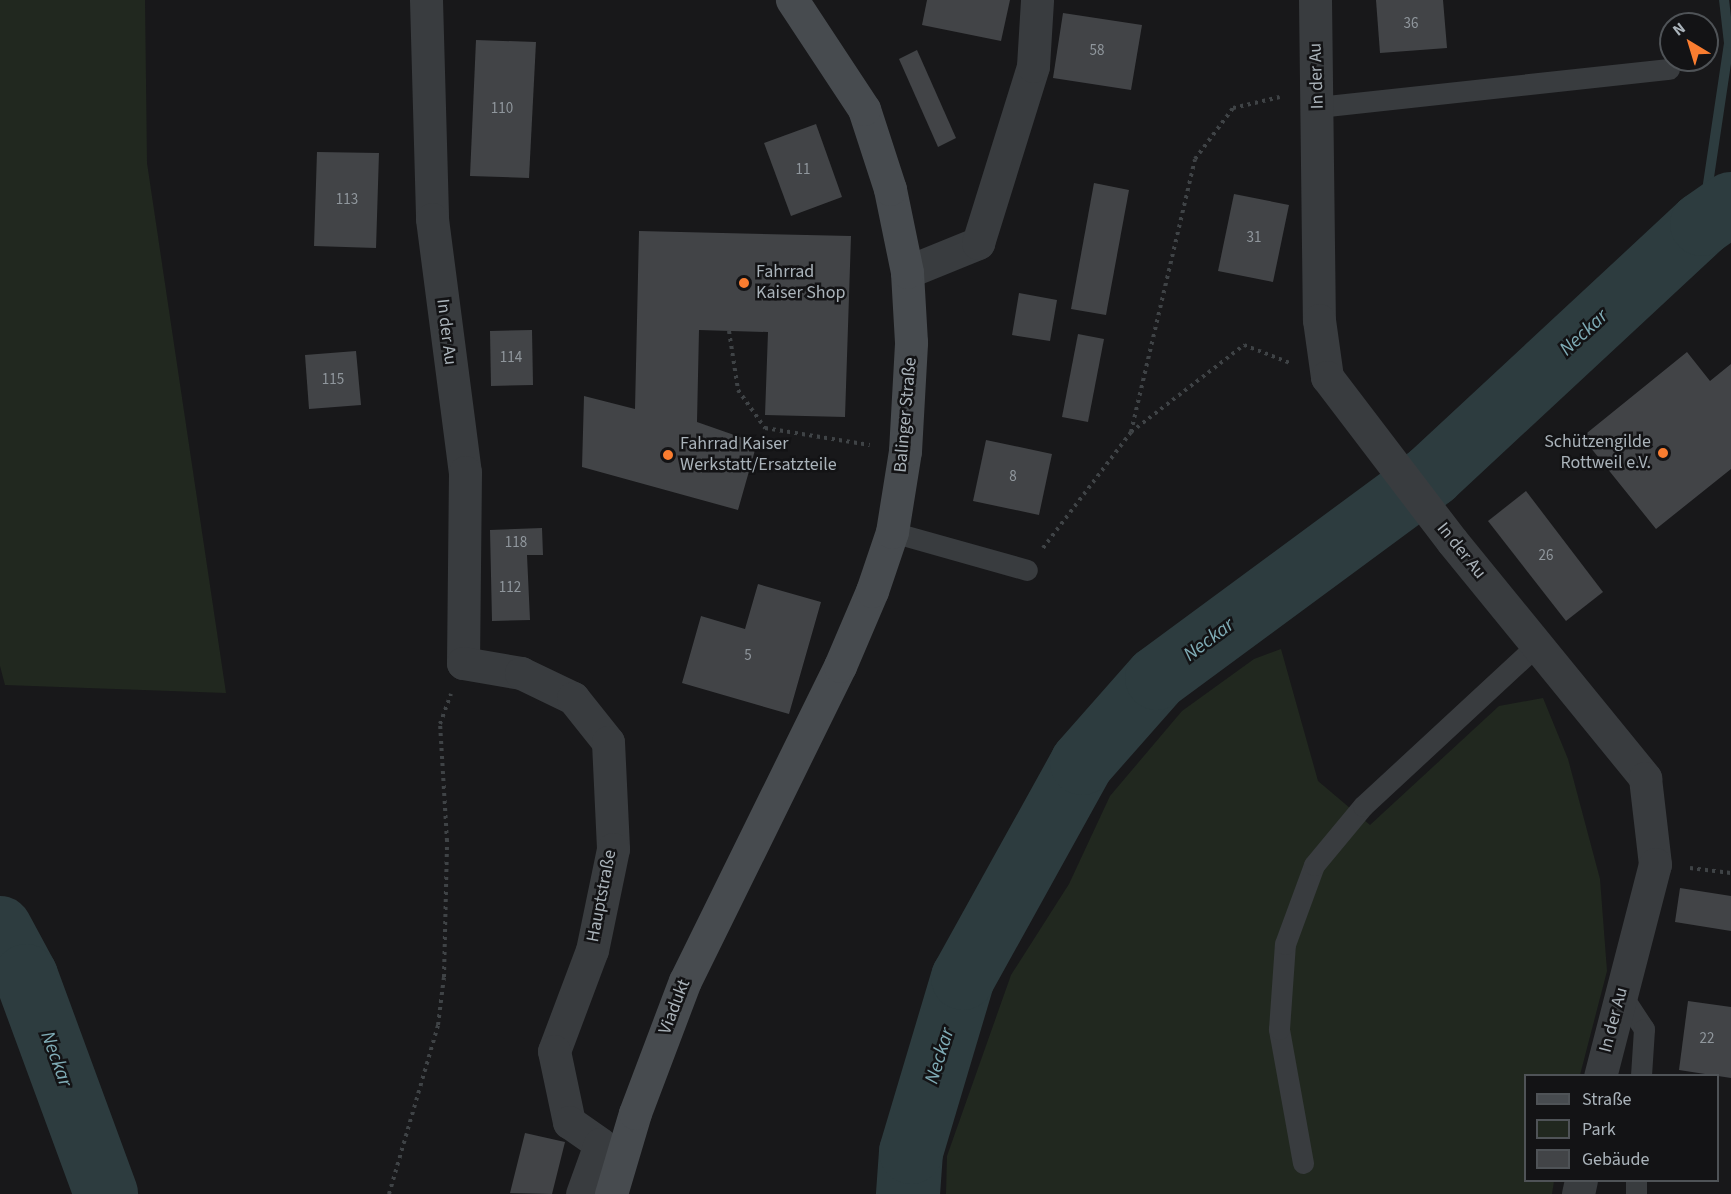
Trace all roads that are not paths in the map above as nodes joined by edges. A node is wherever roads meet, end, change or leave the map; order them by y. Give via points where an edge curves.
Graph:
1 (426, 0) edge
2 (792, 0) edge
3 (1037, 0) edge
4 (1315, 0) edge
5 (1659, 70) edge
6 (1317, 97) junction
7 (907, 272) junction
8 (892, 532) junction
9 (1027, 570) road end
10 (1538, 644) junction
11 (464, 663) joint
12 (760, 829) joint
13 (1621, 994) junction
14 (1601, 1074) edge
15 (1641, 1074) edge
16 (1303, 1163) dead end
17 (582, 1194) edge
18 (611, 1194) edge

1 - 11 street, In der Au via 432,219 465,472
2 - 7 main road, Balinger Straße via 864,109 890,189
3 - 7 street via 1034,66 978,243
4 - 6 street, In der Au
5 - 6 lane
6 - 10 street, In der Au via 1319,320 1327,377 1452,541
7 - 8 main road, Balinger Straße via 911,342 905,451
8 - 9 lane
8 - 12 main road, Balinger Straße via 840,666
10 - 13 street, In der Au via 1645,778 1655,864
10 - 16 lane via 1363,806 1314,865 1285,944 1279,1029
11 - 17 street, Hauptstraße via 521,673 573,698 608,742 613,849 592,950 554,1051 569,1122 600,1144
12 - 18 main road, Viadukt via 685,981 635,1113
13 - 14 street, In der Au
13 - 15 lane via 1644,1029

